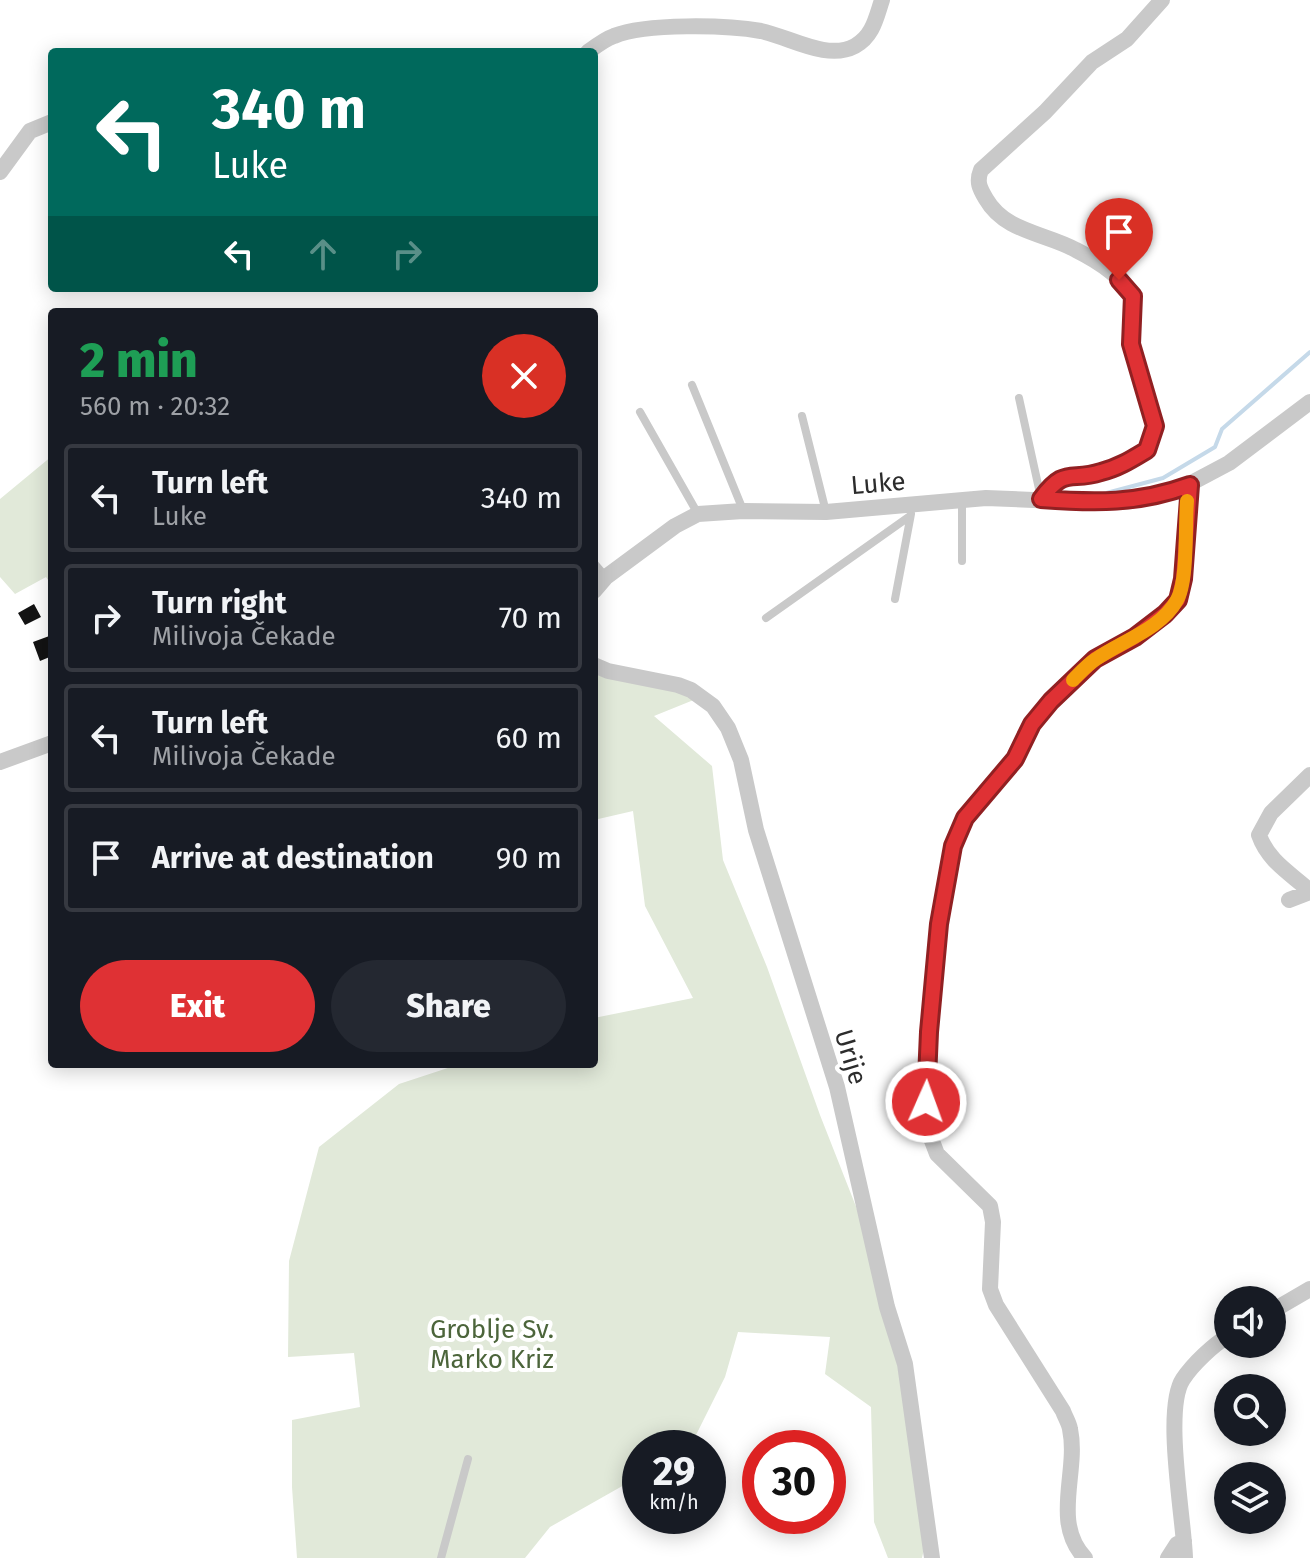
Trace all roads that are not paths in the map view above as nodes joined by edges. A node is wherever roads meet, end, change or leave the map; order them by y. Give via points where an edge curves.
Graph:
1 (882, 0) edge
2 (1162, 0) edge
3 (594, 48) edge
4 (48, 124) edge
5 (0, 172) edge
6 (692, 385) dead end
7 (1019, 398) dead end
8 (1310, 402) edge
9 (640, 412) dead end
10 (802, 416) dead end
11 (1190, 485) junction
12 (1041, 499) junction
13 (962, 501) junction
14 (911, 510) junction
15 (743, 511) junction
16 (826, 512) junction
17 (698, 514) junction
18 (962, 561) dead end
19 (598, 568) edge
20 (606, 577) junction
21 (598, 586) edge
22 (895, 599) dead end
23 (766, 618) dead end
24 (598, 667) edge
25 (48, 744) edge
26 (0, 762) edge
27 (1310, 775) edge
28 (1310, 892) edge
29 (1289, 900) dead end
30 (1310, 1289) edge
31 (1286, 1303) edge
32 (1214, 1349) edge
33 (468, 1459) dead end
34 (1184, 1541) junction
35 (441, 1558) edge
36 (932, 1558) edge
37 (1085, 1558) edge
38 (1168, 1558) edge
39 (1185, 1558) edge

1 - 3 street via 869,35 834,53 763,32 720,26 615,35
2 - 12 street via 978,177 979,187 1002,219 1074,249 1107,269 1133,296 1131,344 1155,426 1147,450 1099,473 1067,475
4 - 5 street via 30,131
6 - 15 lane
7 - 12 lane
8 - 11 street, Luke via 1229,463
9 - 17 lane
10 - 16 lane
11 - 12 street, Luke via 1130,501
11 - 37 street via 1178,600 1135,637 1095,659 1051,701 1032,724 1015,759 965,818 953,846 938,939 929,1032 929,1133 937,1154 990,1206 990,1289 1070,1430 1067,1511 1070,1532
12 - 13 street, Luke
13 - 14 street, Luke
13 - 18 lane
14 - 16 street, Luke
14 - 22 lane
14 - 23 lane
15 - 16 street, Luke
15 - 17 street, Luke
17 - 20 street, Luke
19 - 20 lane
20 - 21 street, Luke
24 - 36 street, Urije via 691,690 713,706 741,760 756,830 837,1087 905,1364
25 - 26 street
27 - 28 street via 1271,813 1259,835 1274,861
28 - 29 street
30 - 31 street
32 - 34 street via 1182,1380 1175,1405
33 - 35 lane
34 - 38 street
34 - 39 street

